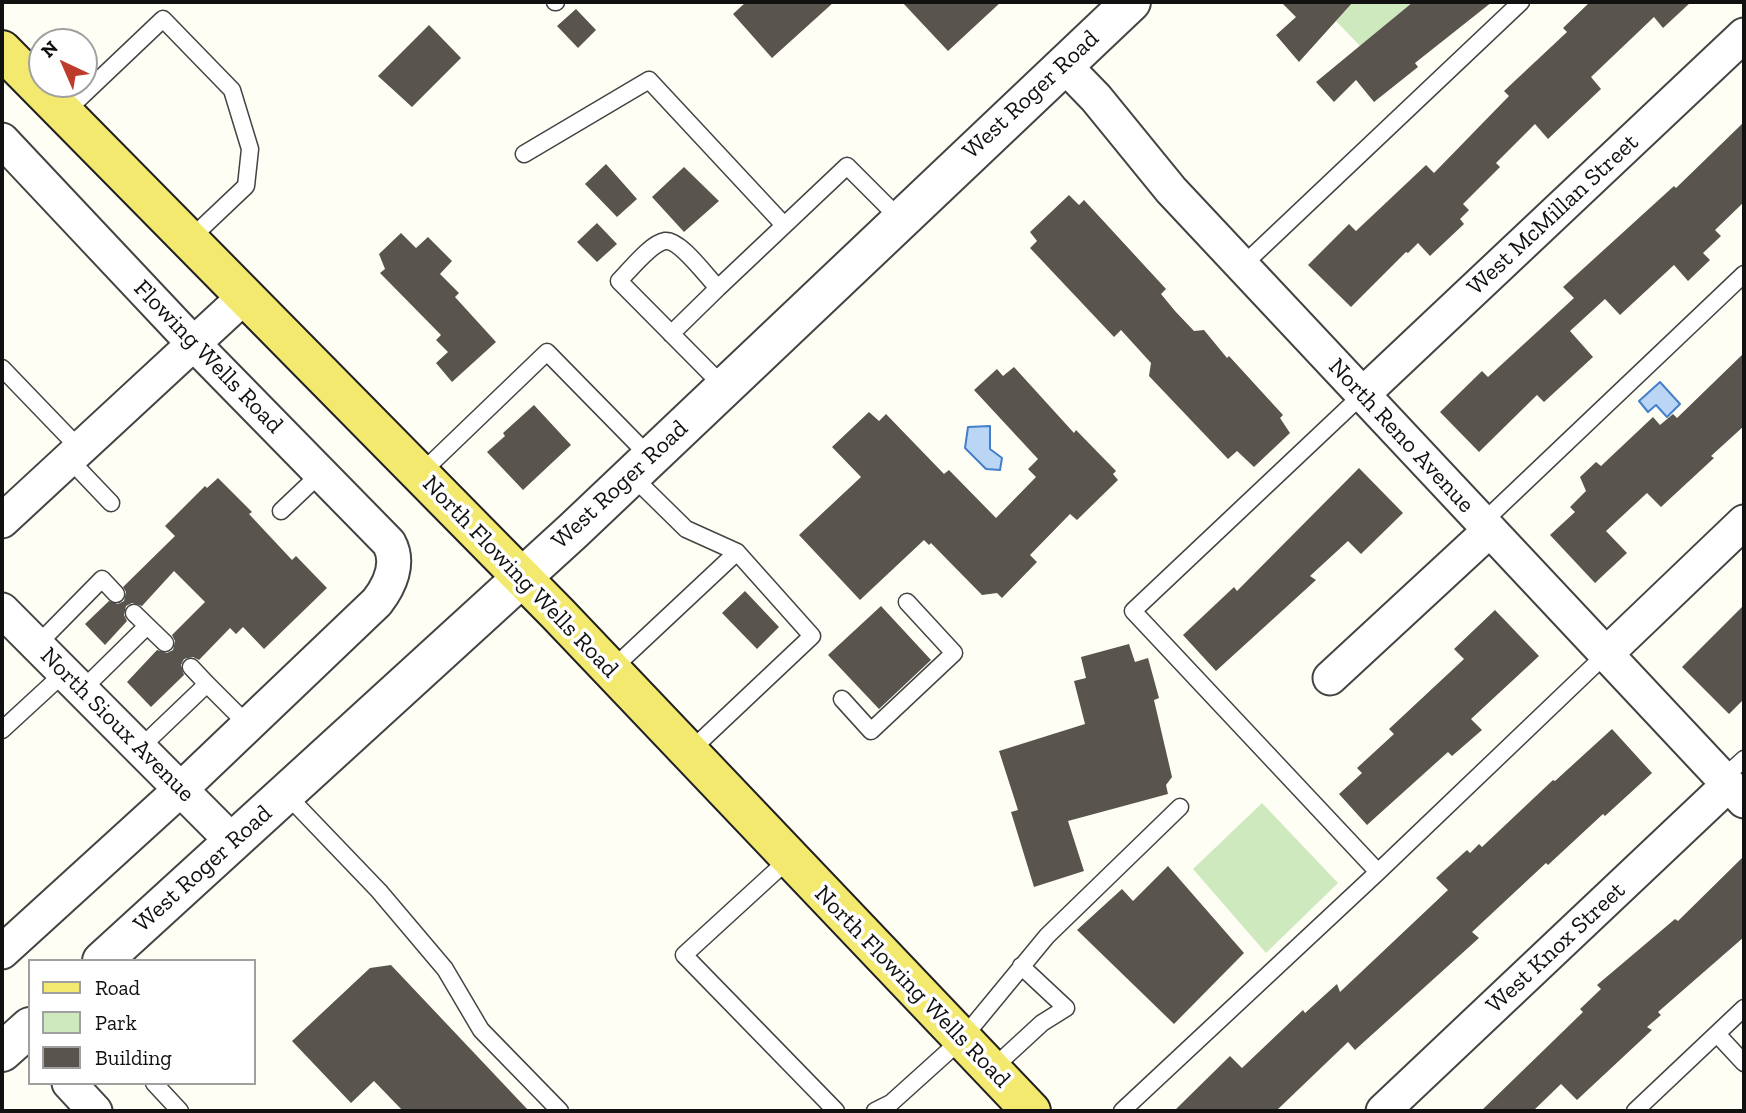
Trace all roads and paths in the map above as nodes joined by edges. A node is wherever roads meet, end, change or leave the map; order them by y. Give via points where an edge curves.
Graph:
1 (1521, 2) edge
2 (1113, 7) edge
3 (1744, 35) edge
4 (2, 50) edge
5 (1064, 65) junction
6 (64, 113) junction
7 (2, 140) edge
8 (524, 155) dead end
9 (901, 220) junction
10 (785, 225) junction
11 (189, 240) junction
12 (1242, 266) junction
13 (1744, 274) edge
14 (718, 288) junction
15 (244, 297) junction
16 (671, 334) junction
17 (194, 344) junction
18 (2, 368) edge
19 (725, 388) junction
20 (1362, 395) junction
21 (74, 454) junction
22 (641, 467) junction
23 (321, 473) junction
24 (420, 474) junction
25 (111, 503) dead end
26 (281, 511) dead end
27 (2, 521) edge
28 (1744, 522) edge
29 (1486, 526) junction
30 (737, 552) junction
31 (522, 577) junction
32 (116, 594) dead end
33 (907, 602) dead end
34 (2, 610) edge
35 (134, 613) dead end
36 (147, 626) junction
37 (165, 643) dead end
38 (37, 645) junction
39 (1605, 655) junction
40 (191, 667) dead end
41 (611, 670) junction
42 (1330, 678) dead end
43 (73, 681) junction
44 (207, 684) junction
45 (842, 699) dead end
46 (248, 726) junction
47 (2, 730) edge
48 (140, 748) junction
49 (689, 752) junction
50 (1735, 781) edge
51 (181, 789) junction
52 (285, 793) junction
53 (1180, 807) dead end
54 (233, 842) junction
55 (790, 858) junction
56 (1378, 872) junction
57 (2, 952) edge
58 (104, 959) edge
59 (1021, 966) junction
60 (1744, 1008) edge
61 (1717, 1034) junction
62 (962, 1039) junction
63 (1744, 1063) edge
64 (991, 1070) junction
65 (71, 1085) edge
66 (156, 1085) edge
67 (95, 1111) edge
68 (180, 1111) edge
69 (560, 1111) edge
70 (836, 1111) edge
71 (875, 1111) edge
72 (1031, 1111) edge
73 (1122, 1111) edge
74 (1383, 1111) edge
75 (1635, 1111) edge

1 - 12 lane
2 - 5 street, West Roger Road
3 - 20 street, West McMillan Street
4 - 6 main road, North Flowing Wells Road
5 - 9 street, West Roger Road
5 - 12 street, North Reno Avenue
6 - 11 main road, North Flowing Wells Road
6 - 11 lane via 163,19 232,90 250,149 246,186
7 - 17 street, Flowing Wells Road
8 - 10 lane via 649,80
9 - 10 lane via 847,166
9 - 19 street, West Roger Road
10 - 14 lane
11 - 15 main road, North Flowing Wells Road
12 - 20 street, North Reno Avenue
13 - 29 lane
14 - 16 lane
14 - 16 lane via 677,243 664,241 652,248 619,281
15 - 17 street
15 - 24 main road, North Flowing Wells Road
16 - 19 lane
17 - 21 street
17 - 23 street, Flowing Wells Road
18 - 21 lane
19 - 22 street, West Roger Road
20 - 29 street, North Reno Avenue
20 - 56 lane via 1133,611
21 - 25 lane
21 - 27 street
22 - 24 lane via 547,352
22 - 30 lane via 686,529
22 - 31 street, West Roger Road
23 - 26 lane
23 - 46 street, Flowing Wells Road via 389,542 393,551 391,581 377,602
24 - 31 main road, North Flowing Wells Road
28 - 39 street
29 - 39 street, North Reno Avenue
29 - 42 street
30 - 41 lane
30 - 49 lane via 813,636
31 - 41 main road, North Flowing Wells Road
31 - 52 street, West Roger Road
32 - 38 lane via 102,579
33 - 45 lane via 954,653 871,731
34 - 38 street, North Sioux Avenue
35 - 36 lane
36 - 37 lane
36 - 43 lane
38 - 43 street, North Sioux Avenue
39 - 50 street, North Reno Avenue
39 - 56 lane
40 - 44 lane
41 - 49 main road, North Flowing Wells Road
43 - 47 lane
43 - 48 street, North Sioux Avenue
44 - 46 lane
44 - 48 lane
46 - 51 street
48 - 51 street, North Sioux Avenue
49 - 55 main road, North Flowing Wells Road
50 - 74 street, West Knox Street
51 - 54 street, North Sioux Avenue
51 - 57 street
52 - 54 street, West Roger Road
52 - 69 lane via 379,891 445,969 481,1030
53 - 59 lane via 1056,926
54 - 58 street, West Roger Road
55 - 62 main road, North Flowing Wells Road
55 - 70 lane via 684,955
56 - 73 lane
59 - 62 lane
59 - 64 lane via 1066,1008 1042,1023
60 - 61 lane
61 - 63 lane
61 - 75 lane
62 - 64 main road, North Flowing Wells Road
62 - 71 lane via 891,1103
64 - 72 main road, North Flowing Wells Road
65 - 67 street
66 - 68 lane

